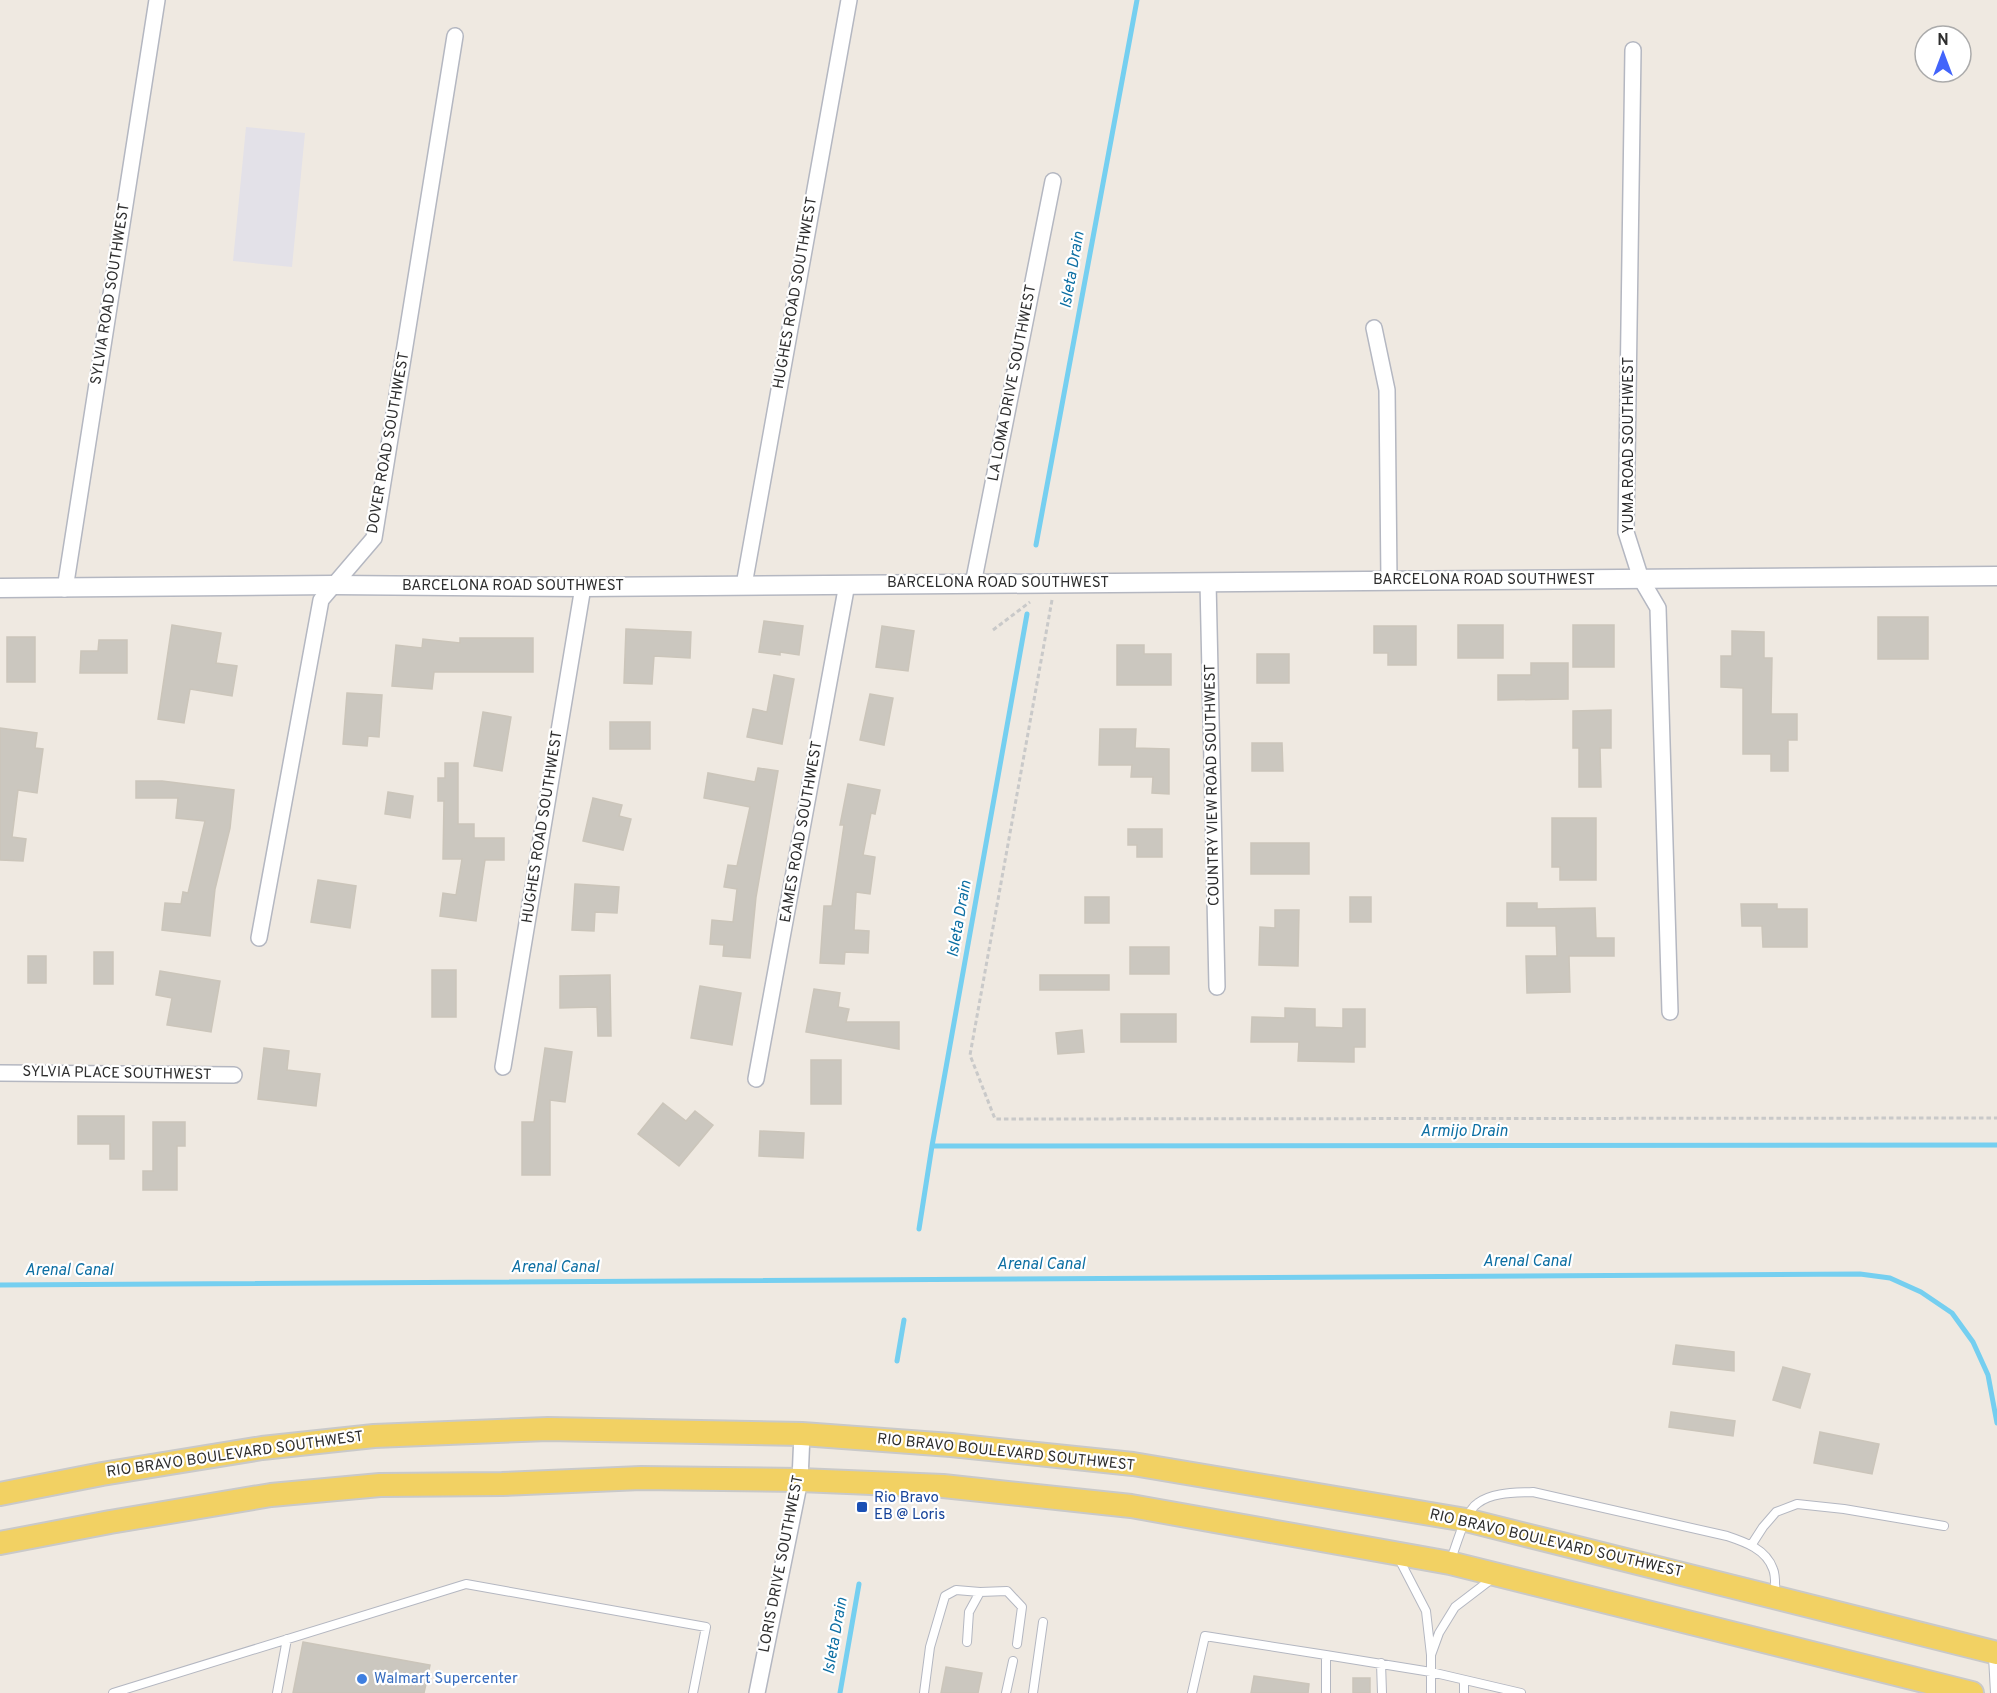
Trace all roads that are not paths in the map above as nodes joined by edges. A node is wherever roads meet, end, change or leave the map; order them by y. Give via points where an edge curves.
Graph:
1 (157, 0) edge
2 (849, 0) edge
3 (455, 36) dead end
4 (1633, 50) dead end
5 (1053, 181) dead end
6 (1374, 328) dead end
7 (1997, 576) edge
8 (1641, 579) junction
9 (1389, 580) junction
10 (1208, 582) junction
11 (848, 584) junction
12 (974, 584) junction
13 (334, 585) junction
14 (744, 585) junction
15 (583, 587) junction
16 (0, 588) edge
17 (65, 589) junction
18 (260, 938) dead end
19 (1217, 987) dead end
20 (1670, 1012) dead end
21 (503, 1067) dead end
22 (0, 1073) edge
23 (234, 1075) dead end
24 (756, 1079) dead end
25 (802, 1434) junction
26 (800, 1480) junction
27 (0, 1494) edge
28 (1466, 1520) junction
29 (1944, 1526) dead end
30 (0, 1543) edge
31 (1752, 1544) junction
32 (1395, 1553) junction
33 (1450, 1563) junction
34 (1497, 1575) junction
35 (980, 1592) junction
36 (1776, 1598) junction
37 (1043, 1622) dead end
38 (287, 1639) junction
39 (967, 1642) dead end
40 (1017, 1644) dead end
41 (1995, 1653) edge
42 (1326, 1655) junction
43 (1431, 1655) junction
44 (1013, 1661) dead end
45 (1381, 1663) junction
46 (1431, 1672) junction
47 (1464, 1680) junction
48 (1917, 1687) edge
49 (113, 1693) edge
50 (277, 1693) edge
51 (693, 1693) edge
52 (757, 1693) edge
53 (924, 1693) edge
54 (1006, 1693) edge
55 (1033, 1693) edge
56 (1192, 1693) edge
57 (1326, 1693) edge
58 (1382, 1693) edge
59 (1431, 1693) edge
60 (1464, 1693) edge
61 (1521, 1693) edge
62 (1972, 1693) edge
63 (1995, 1693) edge

1 - 17 street, SYLVIA ROAD SOUTHWEST
2 - 14 street, HUGHES ROAD SOUTHWEST
3 - 13 street, DOVER ROAD SOUTHWEST via 374,538
4 - 8 street, YUMA ROAD SOUTHWEST via 1626,532
5 - 12 street, LA LOMA DRIVE SOUTHWEST
6 - 9 street via 1387,390
7 - 8 street, BARCELONA ROAD SOUTHWEST
8 - 9 street, BARCELONA ROAD SOUTHWEST
8 - 20 street, YUMA ROAD SOUTHWEST via 1658,608
9 - 10 street, BARCELONA ROAD SOUTHWEST
10 - 12 street, BARCELONA ROAD SOUTHWEST
10 - 19 street, COUNTRY VIEW ROAD SOUTHWEST
11 - 12 street, BARCELONA ROAD SOUTHWEST
11 - 14 street, BARCELONA ROAD SOUTHWEST
11 - 24 street, EAMES ROAD SOUTHWEST
13 - 15 street, BARCELONA ROAD SOUTHWEST
13 - 17 street, BARCELONA ROAD SOUTHWEST
13 - 18 street, DOVER ROAD SOUTHWEST via 321,600
14 - 15 street, BARCELONA ROAD SOUTHWEST
15 - 21 street, HUGHES ROAD SOUTHWEST
16 - 17 street, BARCELONA ROAD SOUTHWEST
22 - 23 street, SYLVIA PLACE SOUTHWEST
25 - 26 street, LORIS DRIVE SOUTHWEST
25 - 27 main road, RIO BRAVO BOULEVARD SOUTHWEST via 548,1429 374,1436 262,1448
25 - 28 main road, RIO BRAVO BOULEVARD SOUTHWEST via 1133,1464
26 - 30 main road via 641,1478 380,1485 271,1495
26 - 32 main road via 943,1486 1131,1506
26 - 52 street, LORIS DRIVE SOUTHWEST
28 - 31 lane via 1477,1503 1502,1494 1533,1492
28 - 33 lane
28 - 36 main road, RIO BRAVO BOULEVARD SOUTHWEST
29 - 31 lane via 1797,1504 1776,1512
31 - 36 lane via 1774,1569
32 - 33 main road
32 - 43 lane via 1426,1611
33 - 34 main road
34 - 43 lane via 1455,1607
34 - 48 main road
35 - 39 lane via 969,1612
35 - 40 lane via 1007,1591 1022,1607
35 - 53 lane via 956,1590 945,1596 930,1647
36 - 41 main road, RIO BRAVO BOULEVARD SOUTHWEST
37 - 55 lane
38 - 49 lane
38 - 50 lane
38 - 51 lane via 466,1584 706,1627
41 - 63 lane
42 - 45 lane
42 - 56 lane via 1205,1636
42 - 57 lane
43 - 46 lane
44 - 54 lane
45 - 46 lane
45 - 58 lane
46 - 47 lane
46 - 59 lane
47 - 60 lane
47 - 61 lane
48 - 62 main road

